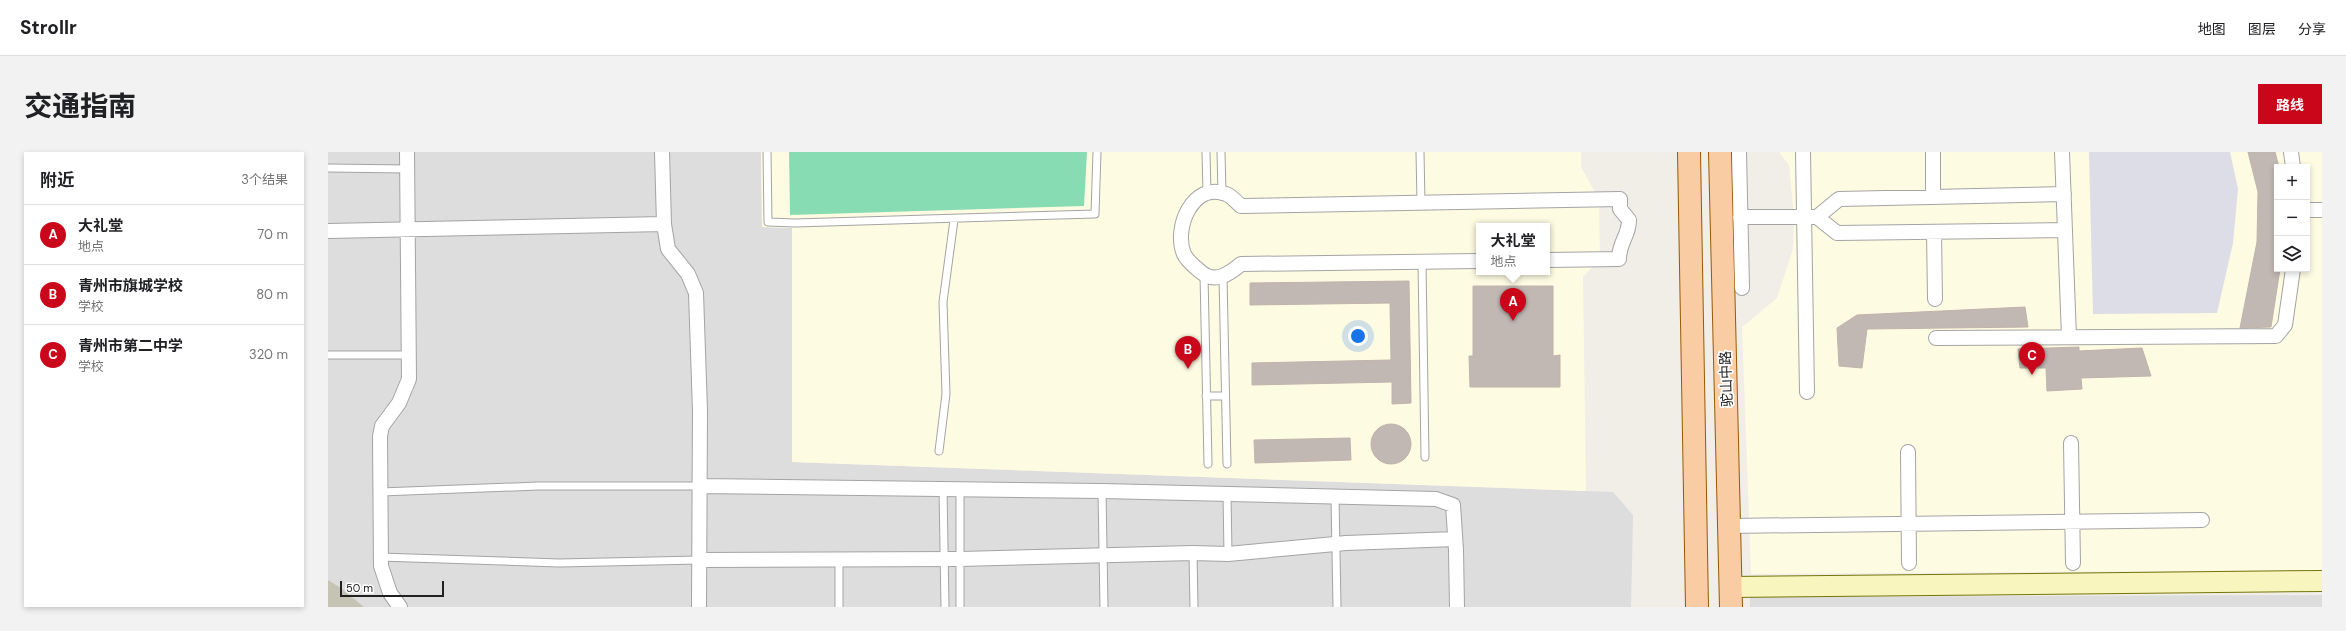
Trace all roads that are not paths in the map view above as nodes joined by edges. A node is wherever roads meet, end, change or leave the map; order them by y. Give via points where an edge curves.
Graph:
1 (407, 152) edge
2 (662, 152) edge
3 (767, 152) edge
4 (1097, 152) edge
5 (1206, 152) edge
6 (1221, 152) edge
7 (1420, 152) edge
8 (1689, 152) edge
9 (1720, 152) edge
10 (1739, 152) edge
11 (1803, 152) edge
12 (1933, 152) edge
13 (2062, 152) edge
14 (2291, 152) edge
15 (2293, 164) edge
16 (328, 168) edge
17 (407, 169) junction
18 (1222, 193) junction
19 (1207, 194) junction
20 (2064, 194) junction
21 (1933, 197) junction
22 (1421, 202) junction
23 (2310, 210) edge
24 (2322, 210) edge
25 (1740, 217) junction
26 (1810, 217) junction
27 (954, 220) junction
28 (664, 224) junction
29 (408, 230) junction
30 (2065, 230) junction
31 (328, 231) edge
32 (1934, 232) junction
33 (1550, 260) edge
34 (1476, 261) edge
35 (1422, 262) junction
36 (2293, 272) edge
37 (1204, 275) junction
38 (1223, 277) junction
39 (1742, 288) dead end
40 (1935, 299) dead end
41 (2069, 337) junction
42 (1936, 338) dead end
43 (328, 355) edge
44 (410, 355) junction
45 (1807, 392) dead end
46 (1206, 396) junction
47 (1225, 396) junction
48 (2071, 443) dead end
49 (939, 451) dead end
50 (1908, 452) dead end
51 (1425, 457) dead end
52 (1208, 464) dead end
53 (1227, 464) dead end
54 (700, 486) junction
55 (943, 489) junction
56 (960, 489) junction
57 (1102, 491) junction
58 (381, 492) junction
59 (1227, 494) junction
60 (1335, 497) junction
61 (2202, 520) dead end
62 (2072, 522) junction
63 (1909, 523) junction
64 (1729, 526) junction
65 (1455, 539) junction
66 (1336, 545) junction
67 (1193, 553) junction
68 (1228, 554) junction
69 (1103, 555) junction
70 (380, 557) junction
71 (944, 558) junction
72 (839, 559) junction
73 (960, 559) junction
74 (699, 560) junction
75 (1909, 563) dead end
76 (2073, 563) dead end
77 (2322, 581) edge
78 (1730, 597) edge
79 (400, 607) edge
80 (699, 607) edge
81 (839, 607) edge
82 (945, 607) edge
83 (960, 607) edge
84 (1104, 607) edge
85 (1194, 607) edge
86 (1338, 607) edge
87 (1457, 607) edge
88 (1697, 607) edge

1 - 17 street
2 - 28 street
3 - 27 lane via 768,222
4 - 27 lane via 1095,214
5 - 19 lane
6 - 18 lane
7 - 22 lane
8 - 88 main road
9 - 64 main road, 驼山中路
10 - 25 street
11 - 26 street
12 - 21 street
13 - 20 street
14 - 15 street
16 - 17 lane
17 - 29 street
18 - 19 street via 1215,191
18 - 22 street via 1240,206
19 - 37 street via 1190,206 1180,229 1184,255
20 - 21 street
20 - 30 street
21 - 26 street via 1839,199
22 - 33 street via 1620,199 1620,209 1629,220 1629,230 1619,247 1619,259
23 - 24 street
25 - 26 street
25 - 39 street
26 - 32 street via 1837,233
26 - 45 street
27 - 49 lane via 943,302 946,394
28 - 29 street via 533,225
28 - 54 street via 668,249 688,274 696,293
29 - 31 street
29 - 44 street
30 - 32 street
30 - 41 street
32 - 40 street
34 - 35 street
35 - 38 street via 1241,264
35 - 51 lane
36 - 41 street via 2285,325 2276,336
37 - 38 street
37 - 46 lane
38 - 47 lane
41 - 42 street
43 - 44 lane
44 - 58 street via 409,379 399,402 382,426
46 - 47 lane
46 - 52 lane
47 - 53 lane
48 - 62 street
50 - 63 street
54 - 55 street
54 - 58 lane via 538,486
54 - 74 street
55 - 56 street
55 - 71 lane
56 - 57 street
56 - 73 lane
57 - 59 street
57 - 69 lane
58 - 70 street
59 - 60 street
59 - 68 lane
60 - 65 street via 1436,499 1453,505
60 - 66 lane
61 - 62 street
62 - 63 street
62 - 76 street
63 - 64 street
63 - 75 street
64 - 78 main road, 驼山中路
65 - 66 street
65 - 87 street
66 - 68 street
66 - 86 lane
67 - 68 street
67 - 69 street
67 - 85 lane
69 - 73 street
69 - 84 lane
70 - 74 lane via 559,563
70 - 79 street via 383,577
71 - 72 street
71 - 73 street
71 - 82 lane
72 - 74 street
72 - 81 lane
73 - 83 lane
74 - 80 street
77 - 78 street

